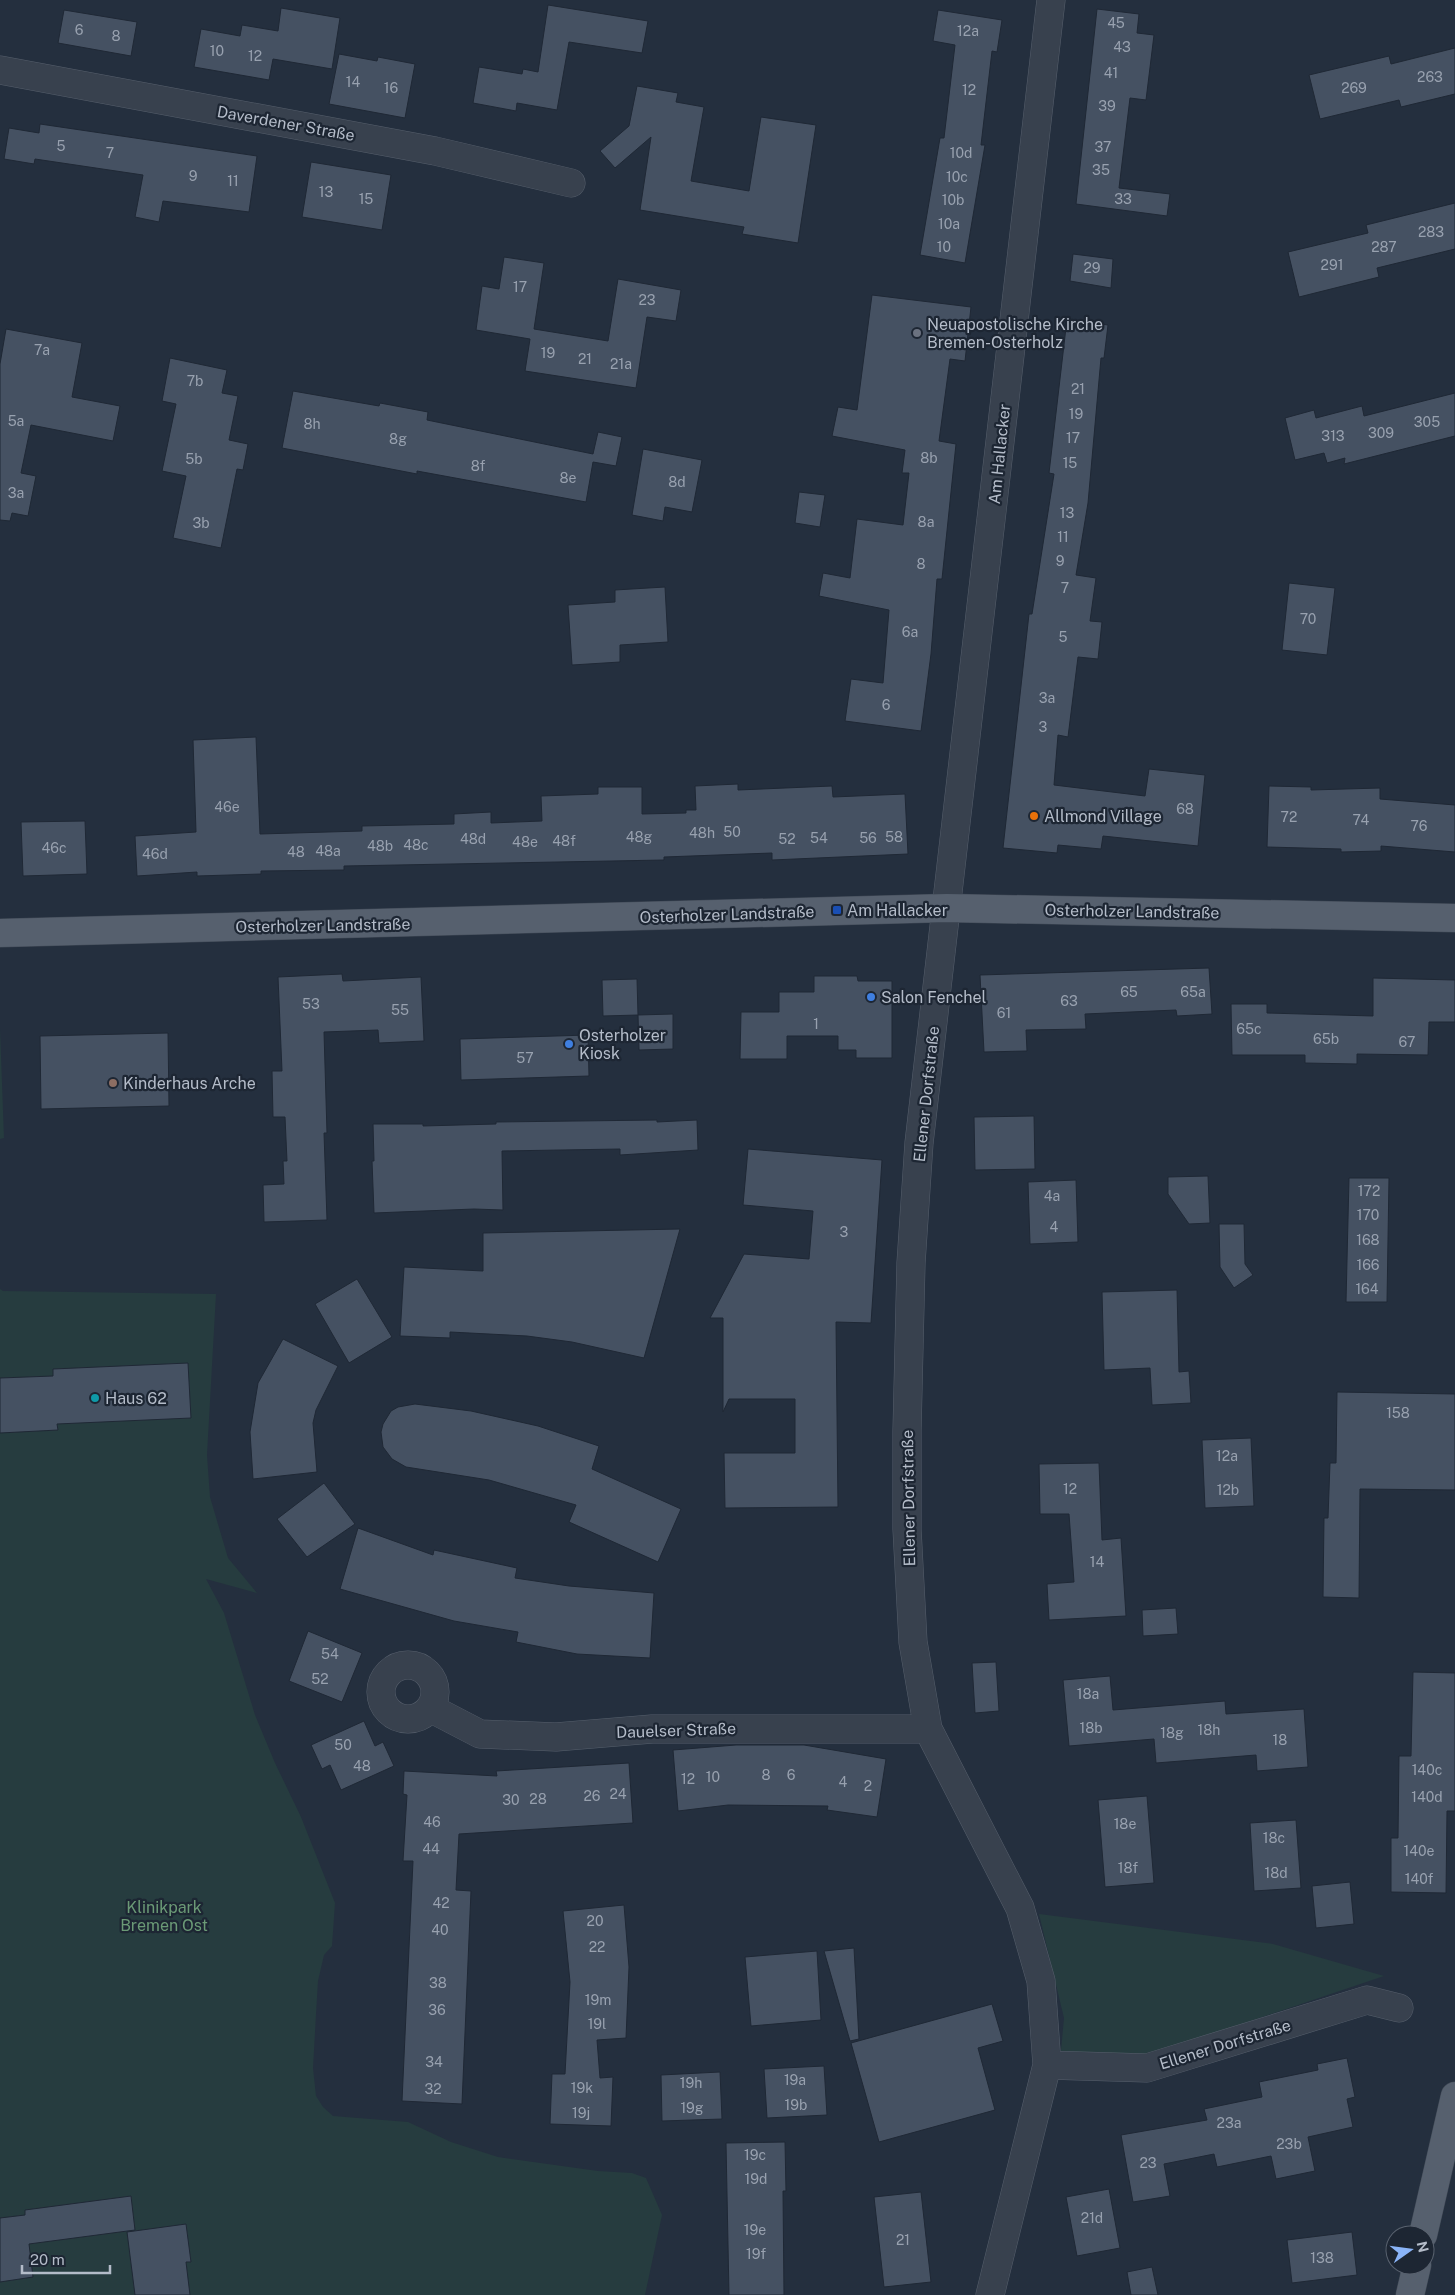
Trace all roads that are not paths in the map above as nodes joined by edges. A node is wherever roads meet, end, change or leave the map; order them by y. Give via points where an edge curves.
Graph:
1 (1051, 0) edge
2 (0, 70) edge
3 (571, 183) dead end
4 (947, 908) junction
5 (1455, 918) edge
6 (0, 933) edge
7 (430, 1708) dead end
8 (928, 1728) junction
9 (1399, 2008) dead end
10 (1046, 2065) junction
11 (1455, 2096) edge
12 (1425, 2225) edge
13 (1415, 2275) edge
14 (990, 2295) edge
15 (1410, 2295) edge

1 - 4 street, Am Hallacker
2 - 3 street, Daverdener Straße via 435,151
4 - 5 main road, Osterholzer Landstraße
4 - 6 main road, Osterholzer Landstraße
4 - 8 street, Ellener Dorfstraße via 918,1152 906,1431 913,1642
7 - 8 street, Dauelser Straße via 480,1734 546,1737 652,1729
8 - 10 street, Ellener Dorfstraße via 1020,1908 1041,1981
9 - 10 street, Ellener Dorfstraße via 1367,2000 1147,2068
10 - 14 street, Ellener Dorfstraße
11 - 12 main road
13 - 15 main road

